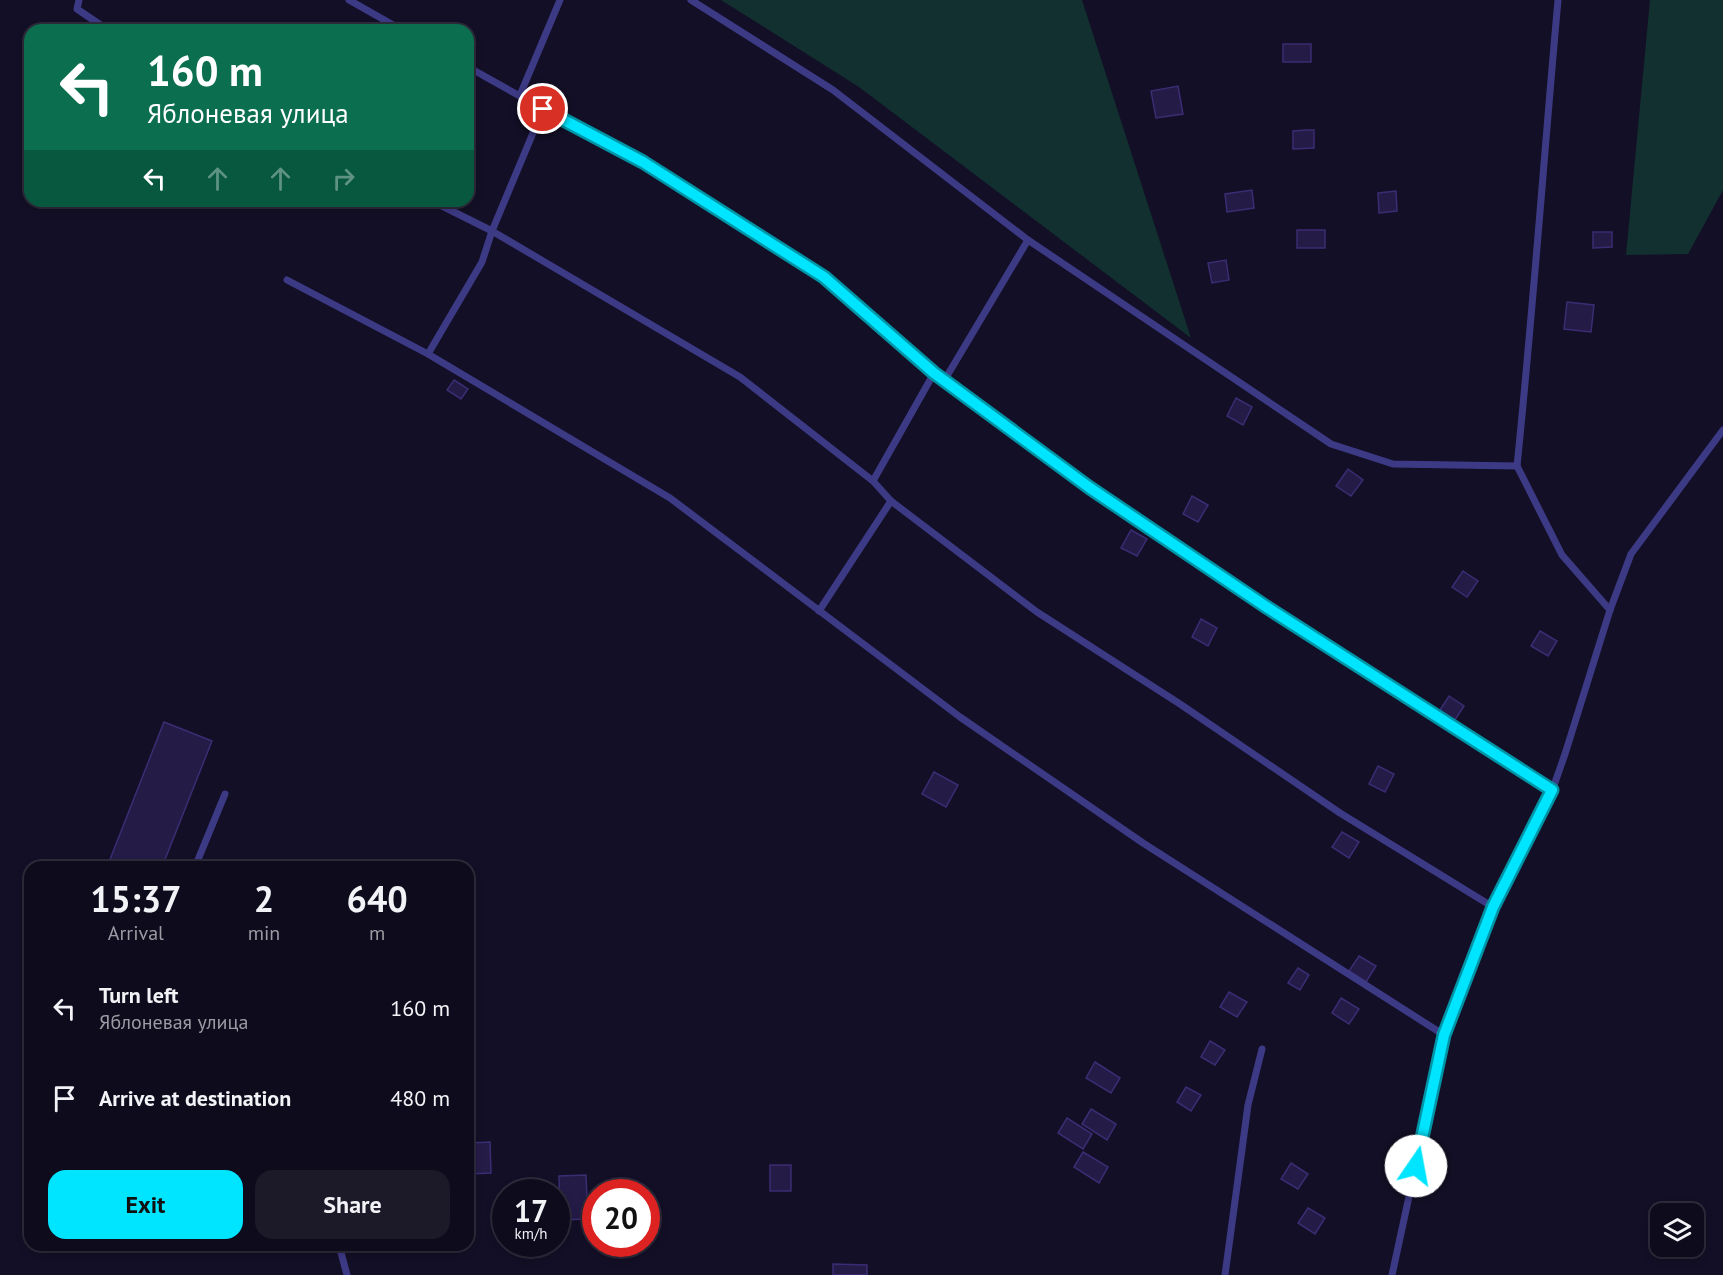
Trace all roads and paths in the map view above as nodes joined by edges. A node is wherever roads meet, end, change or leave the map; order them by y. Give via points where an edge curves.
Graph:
1 (79, 0) edge
2 (349, 0) edge
3 (560, 0) edge
4 (691, 0) edge
5 (1558, 0) edge
6 (99, 24) edge
7 (391, 24) edge
8 (474, 70) edge
9 (520, 95) junction
10 (543, 109) junction
11 (444, 207) edge
12 (492, 231) junction
13 (1028, 240) junction
14 (287, 280) dead end
15 (428, 354) junction
16 (934, 373) junction
17 (944, 381) junction
18 (1723, 430) edge
19 (1517, 466) junction
20 (873, 481) junction
21 (891, 501) junction
22 (1610, 610) junction
23 (819, 611) junction
24 (1552, 790) junction
25 (225, 794) dead end
26 (197, 861) edge
27 (1493, 907) junction
28 (1444, 1035) junction
29 (1262, 1049) dead end
30 (341, 1251) edge
31 (347, 1275) edge
32 (1225, 1275) edge
33 (1392, 1275) edge

1 - 6 lane via 77,9
2 - 7 lane
3 - 9 lane
4 - 13 lane via 833,90
5 - 19 lane
8 - 9 lane
9 - 10 lane
10 - 12 lane
10 - 16 lane via 643,162 824,277
11 - 12 lane
12 - 15 lane via 482,262
12 - 20 lane via 740,377
13 - 17 lane
13 - 19 lane via 1331,444 1393,464
14 - 15 lane
15 - 23 lane via 670,498
16 - 17 lane
16 - 20 lane
17 - 24 lane via 1090,488 1268,608
18 - 22 lane via 1631,554
19 - 22 lane via 1562,555
20 - 21 lane
21 - 23 lane
21 - 27 lane via 1037,612 1340,813
22 - 24 lane
23 - 28 lane via 960,717 1143,843
24 - 27 lane
25 - 26 lane
27 - 28 lane
28 - 33 lane
29 - 32 lane via 1248,1105
30 - 31 lane

